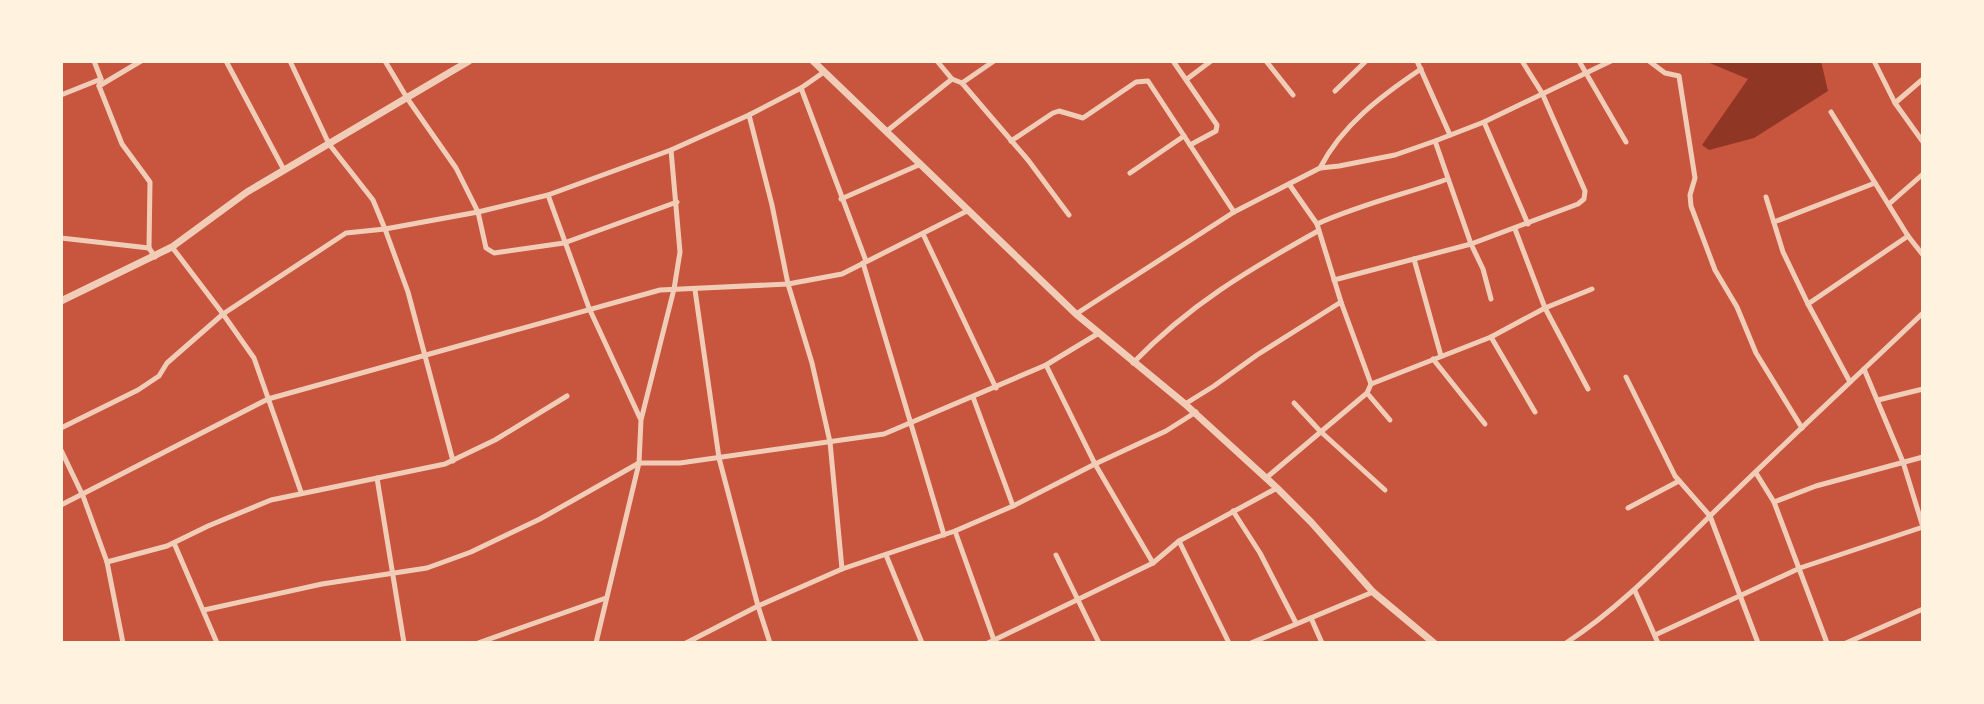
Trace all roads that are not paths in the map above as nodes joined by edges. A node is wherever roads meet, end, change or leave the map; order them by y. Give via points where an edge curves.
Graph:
1 (94, 61) edge
2 (141, 61) edge
3 (226, 61) edge
4 (290, 61) edge
5 (385, 61) edge
6 (469, 61) edge
7 (937, 61) edge
8 (994, 61) edge
9 (1173, 61) edge
10 (1212, 61) edge
11 (1266, 61) edge
12 (1366, 61) edge
13 (1417, 61) edge
14 (1522, 61) edge
15 (1579, 61) edge
16 (1611, 61) edge
17 (1649, 61) edge
18 (1874, 61) edge
19 (816, 62) edge
20 (1421, 69) junction
21 (824, 72) junction
22 (1586, 72) junction
23 (952, 79) junction
24 (1187, 79) junction
25 (1923, 79) edge
26 (100, 83) junction
27 (962, 83) junction
28 (801, 88) junction
29 (1335, 91) dead end
30 (1542, 93) junction
31 (61, 95) edge
32 (1293, 95) dead end
33 (407, 98) junction
34 (1895, 103) junction
35 (1831, 112) dead end
36 (749, 115) junction
37 (1484, 122) junction
38 (887, 131) junction
39 (1450, 135) junction
40 (1184, 136) junction
41 (1012, 141) junction
42 (1435, 141) junction
43 (1626, 142) dead end
44 (1923, 142) edge
45 (329, 145) junction
46 (1190, 145) junction
47 (671, 150) junction
48 (921, 164) junction
49 (1320, 168) junction
50 (284, 170) junction
51 (1130, 173) dead end
52 (1923, 174) edge
53 (1448, 178) junction
54 (1875, 183) junction
55 (1289, 184) junction
56 (548, 195) junction
57 (1766, 197) dead end
58 (841, 199) junction
59 (677, 202) junction
60 (1889, 204) junction
61 (968, 210) junction
62 (478, 212) junction
63 (1234, 212) junction
64 (1069, 215) dead end
65 (1774, 222) junction
66 (1317, 224) junction
67 (1528, 224) junction
68 (385, 229) junction
69 (1515, 229) junction
70 (1318, 231) junction
71 (923, 234) junction
72 (1908, 236) junction
73 (61, 238) edge
74 (564, 243) junction
75 (1471, 244) junction
76 (172, 247) junction
77 (149, 248) junction
78 (1923, 254) edge
79 (155, 257) junction
80 (1414, 259) junction
81 (864, 262) junction
82 (1334, 280) junction
83 (788, 285) junction
84 (674, 289) junction
85 (1592, 289) dead end
86 (695, 290) junction
87 (1491, 299) dead end
88 (61, 301) edge
89 (1341, 302) junction
90 (1808, 304) junction
91 (589, 308) junction
92 (1545, 308) junction
93 (1923, 313) edge
94 (223, 314) junction
95 (1076, 314) junction
96 (1099, 333) junction
97 (1492, 337) junction
98 (426, 354) junction
99 (1441, 356) junction
100 (1433, 359) junction
101 (1133, 363) junction
102 (1046, 365) junction
103 (1864, 369) junction
104 (1626, 377) dead end
105 (1850, 382) junction
106 (1371, 384) junction
107 (996, 388) junction
108 (1588, 389) dead end
109 (1923, 389) edge
110 (1367, 393) junction
111 (567, 396) dead end
112 (973, 397) junction
113 (268, 399) junction
114 (1878, 400) junction
115 (1294, 403) dead end
116 (1185, 404) junction
117 (1196, 412) junction
118 (1535, 412) dead end
119 (641, 420) junction
120 (1390, 420) dead end
121 (910, 424) junction
122 (1485, 424) dead end
123 (61, 428) edge
124 (1802, 428) junction
125 (1320, 431) junction
126 (830, 442) junction
127 (61, 450) edge
128 (1923, 457) edge
129 (719, 458) junction
130 (453, 461) junction
131 (1903, 462) junction
132 (639, 463) junction
133 (1096, 464) junction
134 (1756, 473) junction
135 (377, 478) junction
136 (1266, 478) junction
137 (1679, 481) junction
138 (1277, 488) junction
139 (1385, 490) dead end
140 (301, 492) junction
141 (83, 496) junction
142 (1774, 502) junction
143 (61, 505) edge
144 (1013, 506) junction
145 (1628, 508) dead end
146 (1233, 511) junction
147 (1710, 516) junction
148 (1923, 527) edge
149 (955, 531) junction
150 (944, 535) junction
151 (1179, 541) junction
152 (174, 543) junction
153 (886, 555) junction
154 (1056, 555) dead end
155 (107, 562) junction
156 (1153, 563) junction
157 (1800, 568) junction
158 (842, 569) junction
159 (393, 574) junction
160 (1635, 591) junction
161 (1373, 592) junction
162 (1739, 597) junction
163 (607, 598) junction
164 (1079, 600) junction
165 (758, 606) junction
166 (1923, 609) edge
167 (204, 610) junction
168 (1311, 618) junction
169 (1296, 623) junction
170 (1655, 635) junction
171 (992, 642) edge
172 (123, 643) edge
173 (218, 643) edge
174 (404, 643) edge
175 (478, 643) edge
176 (596, 643) edge
177 (686, 643) edge
178 (770, 643) edge
179 (922, 643) edge
180 (1099, 643) edge
181 (1229, 643) edge
182 (1251, 643) edge
183 (1322, 643) edge
184 (1434, 643) edge
185 (1566, 643) edge
186 (1658, 643) edge
187 (1758, 643) edge
188 (1827, 643) edge
189 (1846, 643) edge

1 - 26 street
2 - 26 street
3 - 50 street
4 - 45 street
5 - 33 street
6 - 33 street
7 - 23 street
8 - 27 street
9 - 24 street
10 - 24 street
11 - 32 street
12 - 29 street
13 - 20 street
14 - 30 street
15 - 22 street
16 - 22 street
17 - 124 street via 1665,73 1679,76 1695,177 1691,206 1715,270 1756,353
18 - 34 street
19 - 21 street
20 - 39 street
20 - 49 street via 1356,119 1330,148
21 - 28 street
21 - 38 street
22 - 30 street
22 - 43 street
23 - 27 street
23 - 38 street
24 - 46 street via 1218,129
25 - 34 street
26 - 31 street
26 - 77 street via 122,144 150,182
27 - 41 street
28 - 36 street
28 - 58 street
30 - 37 street
30 - 67 street via 1585,191 1578,204
33 - 45 street
33 - 62 street via 456,168
34 - 44 street
35 - 54 street
36 - 47 street
36 - 83 street
37 - 39 street
37 - 67 street
38 - 48 street
39 - 42 street
40 - 41 street via 1148,81 1142,80 1083,118 1059,111
40 - 46 street
40 - 51 street
41 - 64 street
42 - 49 street via 1395,155
42 - 53 street
45 - 50 street
45 - 68 street via 373,200
46 - 63 street
47 - 56 street
47 - 59 street
48 - 58 street
48 - 61 street
49 - 55 street
50 - 76 street
52 - 60 street
53 - 66 street
53 - 75 street
54 - 60 street
54 - 65 street
55 - 63 street
55 - 66 street
56 - 62 street
56 - 74 street
57 - 65 street
58 - 81 street
59 - 74 street
59 - 84 street via 680,252
60 - 72 street
61 - 71 street
61 - 95 street
62 - 68 street
62 - 74 street via 486,248 494,253
63 - 95 street
65 - 90 street
66 - 70 street
67 - 69 street
68 - 94 street via 346,233
68 - 98 street
69 - 75 street
69 - 92 street
70 - 82 street
70 - 101 street via 1199,303
71 - 81 street
71 - 107 street
72 - 78 street
72 - 90 street
73 - 77 street
74 - 91 street
75 - 80 street
75 - 87 street
76 - 79 street
76 - 94 street
77 - 79 street
79 - 88 street
80 - 82 street
80 - 99 street
81 - 83 street via 842,274
81 - 121 street
82 - 89 street
83 - 86 street
83 - 126 street
84 - 86 street
84 - 91 street
84 - 119 street
85 - 92 street
86 - 129 street
89 - 106 street
89 - 116 street
90 - 105 street
91 - 98 street
91 - 119 street
92 - 97 street
92 - 108 street
93 - 103 street
94 - 113 street via 254,358
94 - 123 street via 167,363 159,376
95 - 96 street
96 - 101 street
96 - 102 street
97 - 99 street
97 - 118 street
98 - 113 street
98 - 130 street
99 - 100 street
100 - 106 street
100 - 122 street
101 - 116 street
102 - 107 street
102 - 133 street
103 - 105 street
103 - 114 street
104 - 137 street
105 - 124 street
106 - 110 street
107 - 112 street
109 - 114 street
110 - 120 street
110 - 125 street
111 - 130 street
112 - 121 street
112 - 144 street
113 - 140 street
113 - 141 street
114 - 131 street
115 - 125 street
116 - 117 street
117 - 133 street
117 - 136 street
119 - 132 street
121 - 126 street via 884,434
121 - 150 street
124 - 134 street
125 - 136 street
125 - 139 street
126 - 129 street
126 - 158 street
127 - 141 street
128 - 131 street
129 - 132 street
129 - 165 street
130 - 135 street
131 - 142 street
131 - 148 street
132 - 159 street via 471,552
132 - 163 street
133 - 144 street
133 - 156 street
134 - 142 street
134 - 147 street
135 - 140 street
135 - 159 street
136 - 138 street
137 - 145 street
137 - 147 street
138 - 146 street
138 - 161 street
140 - 152 street via 271,500
141 - 143 street
141 - 155 street
142 - 157 street
144 - 149 street
146 - 151 street
146 - 169 street
147 - 160 street
147 - 162 street
148 - 157 street
149 - 150 street
149 - 171 street
150 - 153 street
151 - 156 street
151 - 181 street
152 - 155 street
152 - 167 street
153 - 158 street
153 - 179 street
154 - 164 street
155 - 172 street
156 - 164 street
157 - 162 street
157 - 188 street
158 - 165 street
159 - 167 street
159 - 174 street
160 - 170 street
160 - 185 street
161 - 168 street
161 - 184 street
162 - 170 street
162 - 187 street
163 - 175 street
163 - 176 street
164 - 171 street
164 - 180 street
165 - 177 street
165 - 178 street
166 - 189 street
167 - 173 street
168 - 169 street
168 - 183 street
169 - 182 street
170 - 186 street

